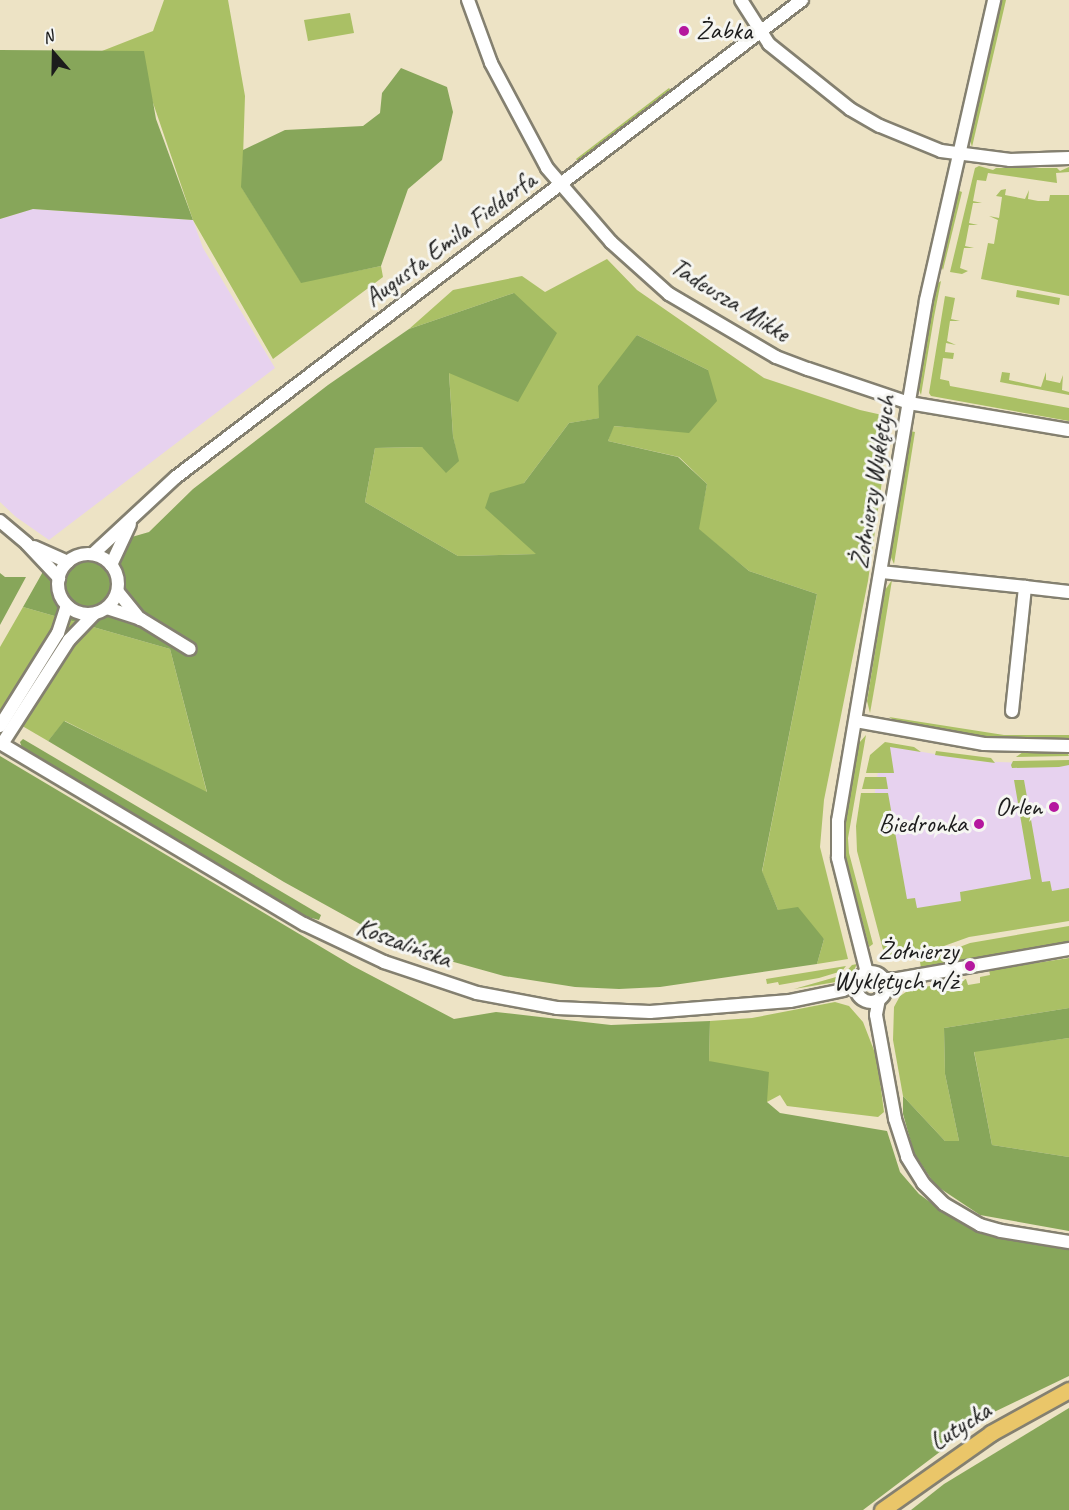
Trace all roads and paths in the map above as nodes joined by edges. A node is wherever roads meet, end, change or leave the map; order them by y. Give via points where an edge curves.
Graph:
1 (468, 0) edge
2 (741, 0) edge
3 (802, 0) edge
4 (994, 0) edge
5 (760, 32) junction
6 (960, 154) junction
7 (1069, 158) edge
8 (561, 184) junction
9 (909, 403) junction
10 (1069, 430) edge
11 (132, 520) junction
12 (0, 521) edge
13 (27, 544) junction
14 (93, 554) junction
15 (68, 562) junction
16 (111, 565) junction
17 (881, 572) junction
18 (59, 578) junction
19 (1025, 587) junction
20 (118, 592) junction
21 (1069, 592) edge
22 (67, 605) junction
23 (107, 608) junction
24 (94, 614) junction
25 (141, 620) junction
26 (190, 649) dead end
27 (1012, 711) dead end
28 (856, 721) junction
29 (0, 726) edge
30 (1, 744) edge
31 (1069, 746) edge
32 (1069, 949) edge
33 (867, 973) junction
34 (884, 982) junction
35 (857, 987) junction
36 (873, 1000) junction
37 (1069, 1242) edge
38 (1069, 1390) edge
39 (882, 1510) edge

1 - 8 street, Tadeusza Mikke via 495,71 547,168
2 - 5 street
3 - 5 street, Augusta Emila Fieldorfa
4 - 6 street, Żołnierzy Wyklętych
5 - 6 street via 769,44 850,109 922,144
5 - 8 street, Augusta Emila Fieldorfa
6 - 7 street via 1010,160
6 - 9 street, Żołnierzy Wyklętych via 926,300
8 - 9 street, Tadeusza Mikke via 611,242 669,294 776,357
8 - 11 street, Augusta Emila Fieldorfa via 176,477
9 - 10 street, Tadeusza Mikke
9 - 17 street, Żołnierzy Wyklętych
11 - 14 street, Augusta Emila Fieldorfa
11 - 16 street, Augusta Emila Fieldorfa
12 - 13 street
13 - 15 street
13 - 18 street
14 - 15 street
14 - 16 street
15 - 18 street
16 - 20 street via 118,577
17 - 19 street
17 - 28 street, Żołnierzy Wyklętych
18 - 22 street via 58,587
19 - 21 street
19 - 27 street
20 - 23 street
20 - 25 street
22 - 24 street via 84,614
22 - 29 street via 58,633
23 - 24 street
23 - 25 street
24 - 30 street via 69,640
25 - 26 street
28 - 31 street via 984,744
28 - 33 street, Żołnierzy Wyklętych via 836,839
30 - 35 street, Koszalińska via 304,924 384,962 444,984 533,1005 613,1012 733,1007 790,1001
32 - 34 street
33 - 34 street via 876,973
33 - 35 street
34 - 36 street
35 - 36 street
36 - 37 street via 899,1136 923,1183 944,1204 980,1225
38 - 39 main road, Lutycka via 991,1433

